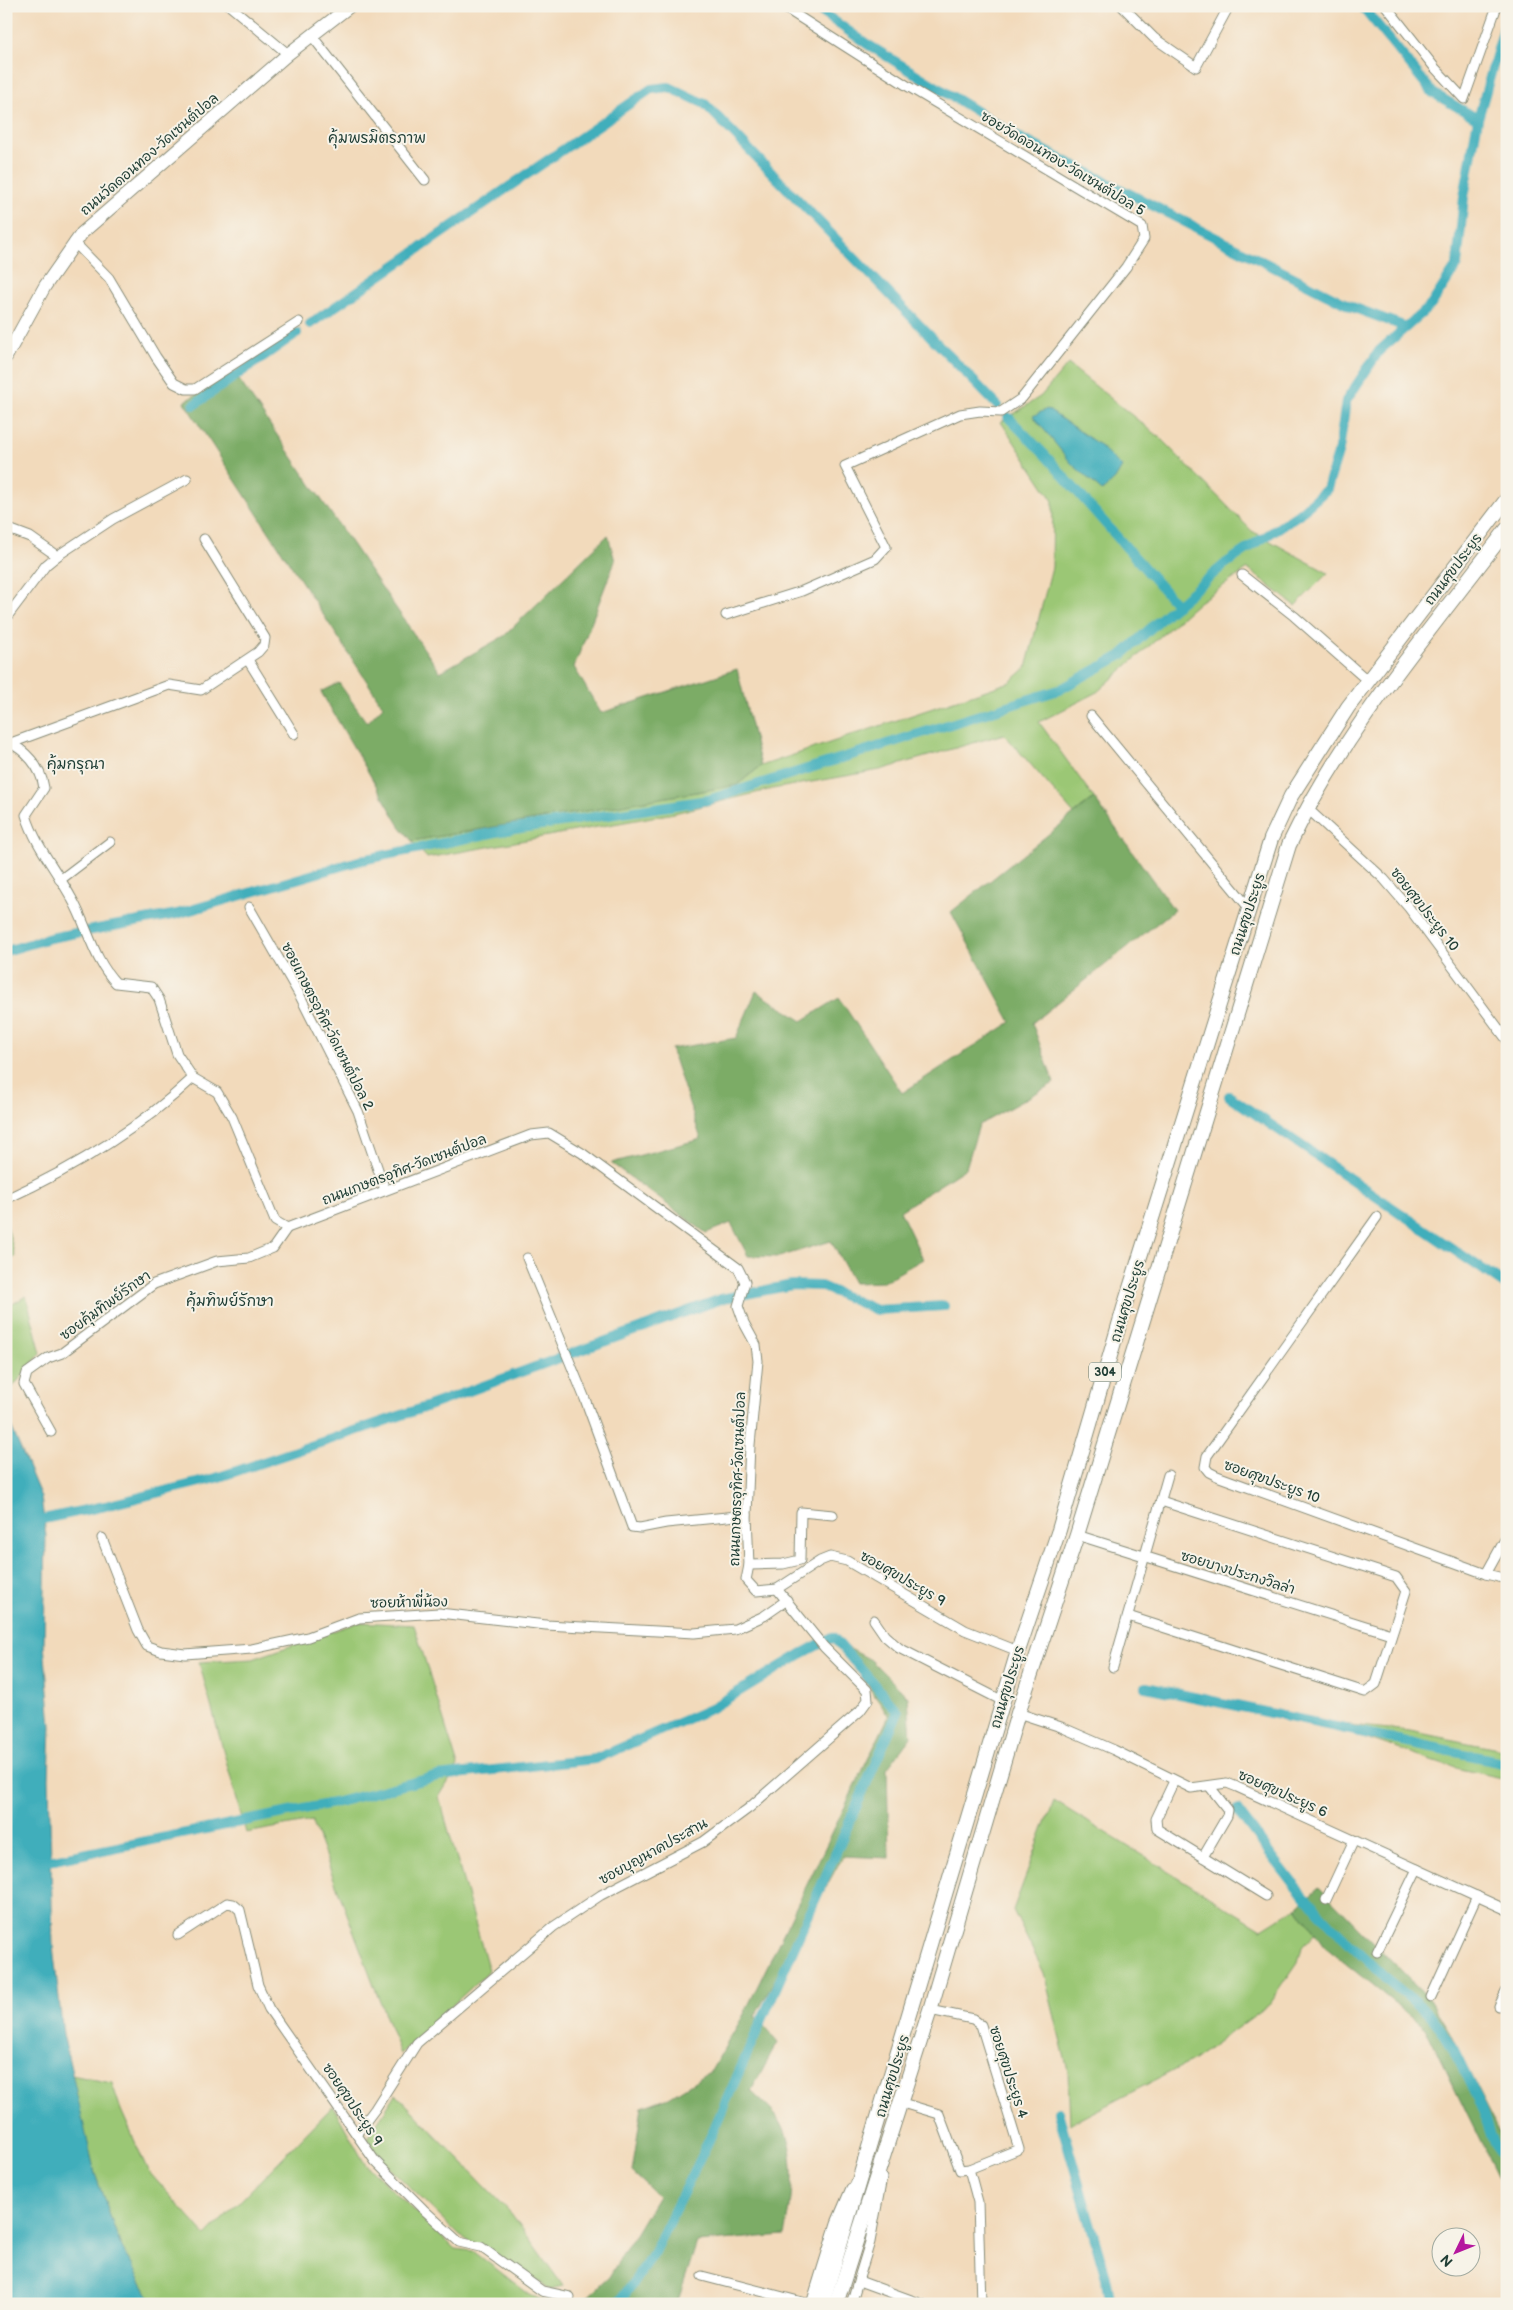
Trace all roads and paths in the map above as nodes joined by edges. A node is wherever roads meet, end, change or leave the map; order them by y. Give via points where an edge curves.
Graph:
1 (230, 6) edge
2 (350, 6) edge
3 (782, 6) edge
4 (1122, 6) edge
5 (1229, 6) edge
6 (1386, 6) edge
7 (1497, 6) edge
8 (312, 36) junction
9 (288, 54) junction
10 (425, 180) dead end
11 (74, 242) junction
12 (299, 322) dead end
13 (6, 357) edge
14 (187, 479) dead end
15 (1507, 499) edge
16 (6, 528) edge
17 (1507, 529) edge
18 (204, 539) dead end
19 (57, 556) junction
20 (1242, 575) dead end
21 (726, 614) dead end
22 (6, 618) edge
23 (248, 660) junction
24 (1368, 681) junction
25 (1091, 716) dead end
26 (294, 734) dead end
27 (9, 742) edge
28 (1307, 808) junction
29 (110, 842) dead end
30 (60, 880) junction
31 (249, 907) dead end
32 (1249, 908) junction
33 (1507, 1040) edge
34 (193, 1078) junction
35 (385, 1190) junction
36 (6, 1199) edge
37 (1378, 1217) dead end
38 (286, 1228) junction
39 (527, 1258) dead end
40 (52, 1432) dead end
41 (1168, 1475) dead end
42 (1161, 1501) junction
43 (747, 1515) junction
44 (833, 1515) dead end
45 (1059, 1530) junction
46 (1077, 1535) junction
47 (1507, 1536) edge
48 (102, 1538) dead end
49 (1145, 1557) junction
50 (800, 1560) junction
51 (748, 1565) junction
52 (803, 1572) junction
53 (1486, 1574) junction
54 (1507, 1579) edge
55 (777, 1589) junction
56 (787, 1600) junction
57 (1128, 1616) junction
58 (874, 1620) dead end
59 (1391, 1634) junction
60 (1018, 1651) junction
61 (1114, 1667) dead end
62 (1003, 1701) junction
63 (1018, 1713) junction
64 (1174, 1781) junction
65 (1210, 1787) junction
66 (1354, 1840) junction
67 (1203, 1857) junction
68 (1417, 1869) junction
69 (1266, 1896) dead end
70 (1477, 1896) junction
71 (1326, 1900) dead end
72 (1507, 1910) edge
73 (178, 1935) dead end
74 (1377, 1952) dead end
75 (1507, 1990) edge
76 (1431, 1997) dead end
77 (1499, 2006) dead end
78 (930, 2010) junction
79 (900, 2102) junction
80 (875, 2132) junction
81 (357, 2133) junction
82 (890, 2136) junction
83 (969, 2169) junction
84 (702, 2276) dead end
85 (859, 2281) junction
86 (570, 2296) dead end
87 (810, 2304) edge
88 (822, 2304) edge
89 (836, 2304) edge
90 (851, 2304) edge
91 (922, 2304) edge
92 (981, 2304) edge

1 - 9 street
2 - 8 street, ถนนวัดดอนทอง-วัดเซนต์ปอล
3 - 21 street, ซอยวัดดอนทอง-วัดเซนต์ปอล 5 via 908,87 1142,226 1144,239 1126,267 1022,398 1001,412 960,414 845,466 886,547 875,559 802,590
4 - 5 street via 1154,38 1196,67
6 - 7 street via 1464,99
8 - 9 street, ถนนวัดดอนทอง-วัดเซนต์ปอล
8 - 10 street
9 - 11 street, ถนนวัดดอนทอง-วัดเซนต์ปอล via 96,219
11 - 12 street via 109,278 174,384 186,390 195,389
11 - 13 street, ถนนวัดดอนทอง-วัดเซนต์ปอล via 45,286
14 - 19 street via 113,519
15 - 24 main road, ถนนศุขประยูร / 304
16 - 19 street via 30,537
17 - 28 main road, ถนนศุขประยูร / 304 via 1343,747
18 - 23 street via 265,638 264,645
19 - 22 street via 46,565
20 - 24 street
23 - 26 street
23 - 27 street via 201,690 169,685
24 - 32 main road, ถนนศุขประยูร / 304 via 1321,746 1291,796 1271,839
25 - 32 street
27 - 30 street via 25,753 42,773 44,788 26,815 30,829
28 - 33 street, ซอยศุขประยูร 10 via 1384,879
28 - 46 main road, ถนนศุขประยูร / 304 via 1289,845 1256,948
29 - 30 street
30 - 34 street via 73,900 106,972 116,983 151,987 160,999 177,1054
31 - 35 street, ซอยเกษตรอุทิศ-วัดเซนต์ปอล 2 via 300,996 358,1111
32 - 45 main road, ถนนศุขประยูร / 304 via 1126,1301
34 - 36 street via 97,1151
34 - 38 street via 217,1092 232,1117 276,1221
35 - 38 street, ถนนเกษตรอุทิศ-วัดเซนต์ปอล
35 - 43 street, ถนนเกษตรอุทิศ-วัดเซนต์ปอล via 531,1134 549,1133 582,1153 738,1268 745,1282 738,1306 756,1345 758,1361
37 - 53 street, ซอยศุขประยูร 10 via 1207,1456 1205,1467 1218,1476
38 - 40 street, ซอยคุ้มทิพย์รักษา via 273,1248 249,1258 216,1261 154,1284 62,1352 27,1373 24,1384
39 - 43 street via 585,1399 632,1527
41 - 42 street
42 - 49 street
42 - 59 street via 1396,1577 1406,1591
43 - 51 street, ถนนเกษตรอุทิศ-วัดเซนต์ปอล
44 - 50 street via 801,1512
45 - 46 main road
45 - 60 main road, ถนนศุขประยูร / 304
46 - 49 street, ซอยบางประกงวิลล่า
46 - 63 main road, ถนนศุขประยูร / 304
47 - 53 street
48 - 56 street, ซอยห้าพี่น้อง via 147,1646 184,1654 252,1649 308,1637 359,1618 439,1613 546,1626 694,1632 735,1629 764,1616
49 - 57 street
49 - 59 street, ซอยบางประกงวิลล่า
50 - 51 street
50 - 52 street
51 - 55 street, ถนนเกษตรอุทิศ-วัดเซนต์ปอล via 746,1580 749,1586 756,1591
52 - 55 street, ซอยศุขประยูร 9
52 - 60 street, ซอยศุขประยูร 9 via 830,1557 847,1561 965,1630
53 - 54 street, ซอยศุขประยูร 10
55 - 56 street, ซอยบุญนาคประสาน
56 - 81 street, ซอยบุญนาคประสาน via 824,1647 867,1690 868,1700 860,1711 750,1808 702,1842 601,1895 553,1927 417,2043
57 - 59 street via 1365,1692 1376,1684
57 - 61 street
58 - 62 street via 899,1648
60 - 62 main road, ถนนศุขประยูร / 304
62 - 80 main road, ถนนศุขประยูร / 304
63 - 64 street, ซอยศุขประยูร 6 via 1114,1750
63 - 78 main road, ถนนศุขประยูร / 304
64 - 65 street, ซอยศุขประยูร 6 via 1196,1789
64 - 67 street via 1156,1819 1157,1829
65 - 66 street, ซอยศุขประยูร 6 via 1227,1783 1237,1786
65 - 67 street via 1228,1810
66 - 68 street, ซอยศุขประยูร 6
66 - 71 street
67 - 69 street
68 - 70 street, ซอยศุขประยูร 6
68 - 74 street
70 - 72 street, ซอยศุขประยูร 6
70 - 76 street
73 - 81 street, ซอยศุขประยูร 9 via 226,1903 240,1910 258,1985 269,2009
75 - 77 street
78 - 79 main road, ถนนศุขประยูร / 304
78 - 83 street, ซอยศุขประยูร 4 via 973,2019 981,2025 1019,2149
79 - 82 main road, ถนนศุขประยูร / 304
79 - 83 street via 938,2112 958,2167
80 - 87 street via 836,2223
80 - 88 main road, ถนนศุขประยูร / 304
81 - 86 street, ซอยศุขประยูร 9 via 376,2161 459,2242 481,2247 542,2291
82 - 85 street via 870,2242
82 - 89 main road, ถนนศุขประยูร / 304
83 - 92 street via 978,2202
84 - 87 street
85 - 90 street
85 - 91 street

